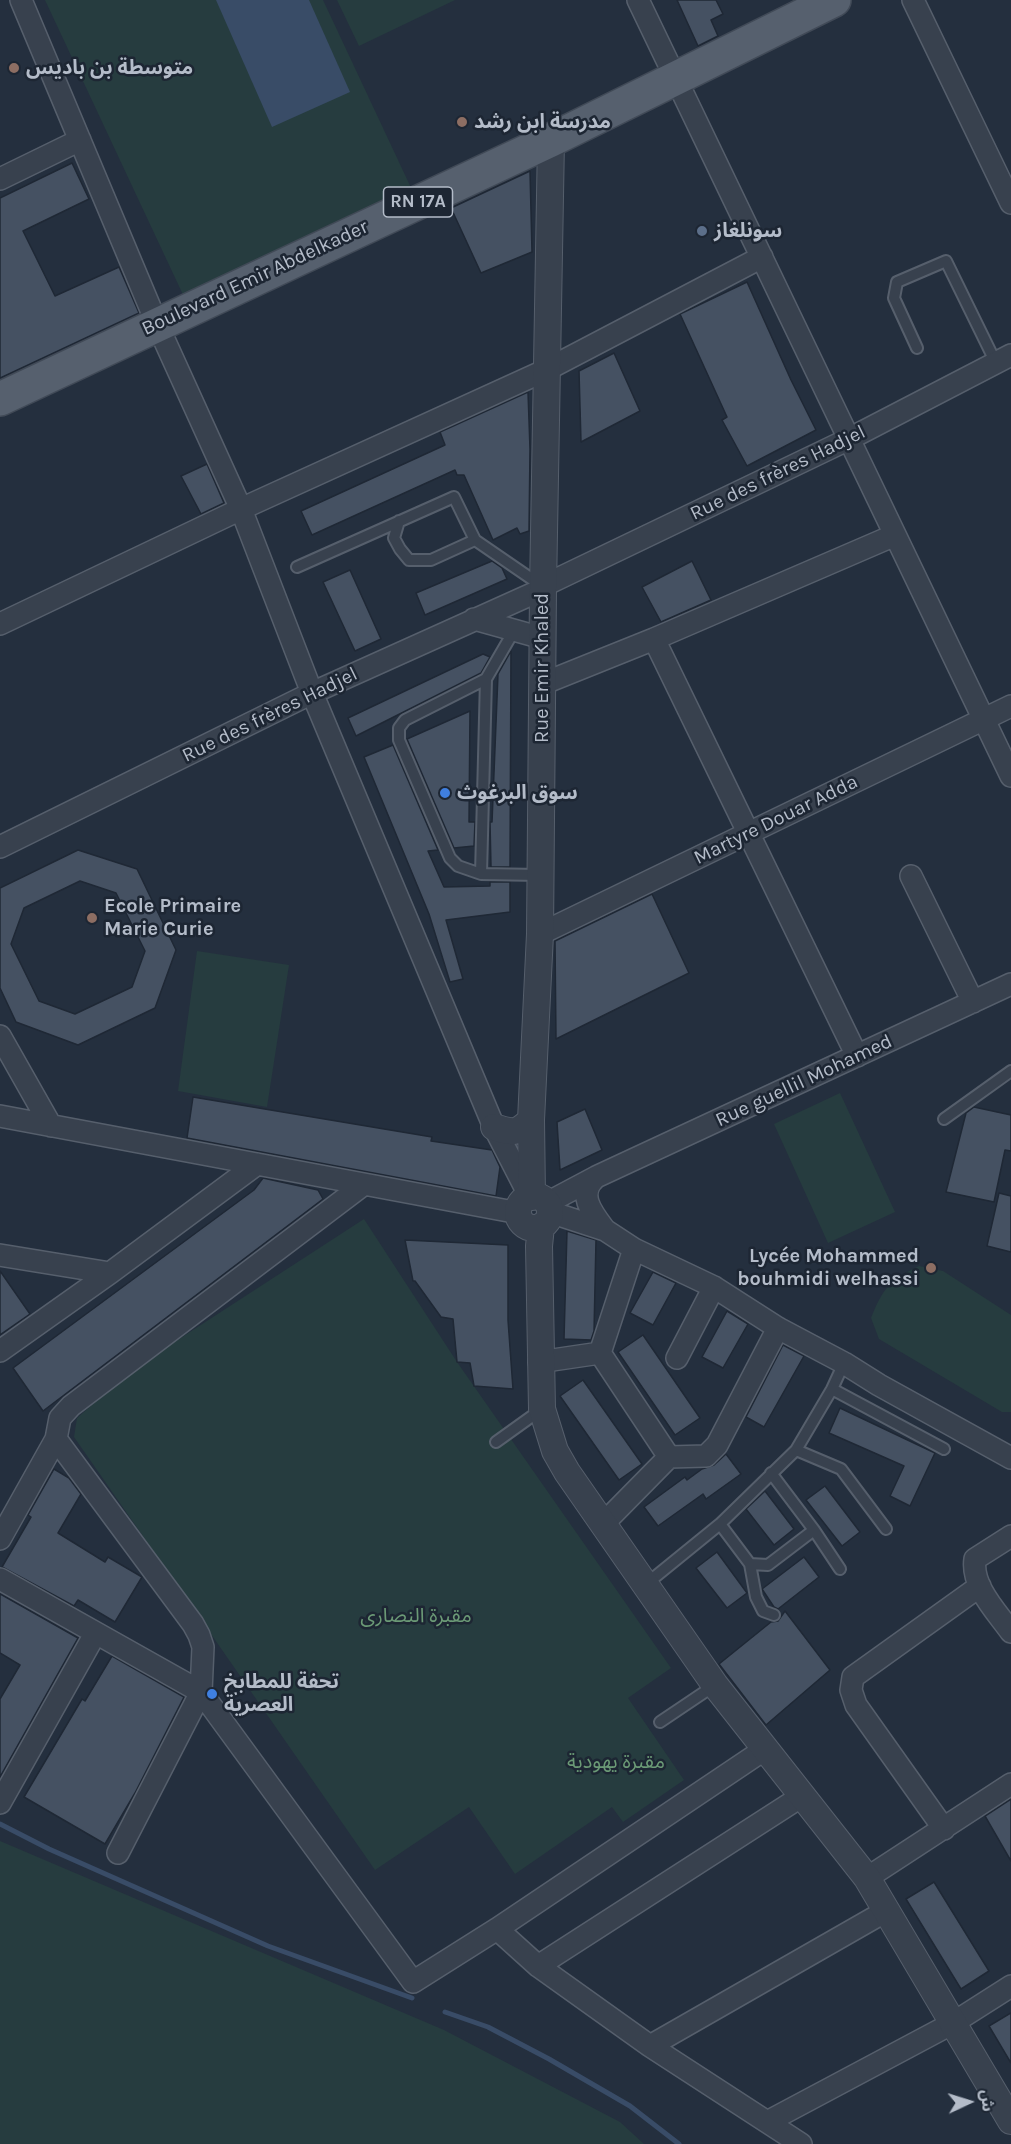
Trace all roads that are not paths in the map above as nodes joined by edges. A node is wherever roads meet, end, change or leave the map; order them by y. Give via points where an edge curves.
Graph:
1 (21, 0) edge
2 (638, 0) edge
3 (834, 0) edge
4 (913, 0) edge
5 (676, 79) junction
6 (80, 140) junction
7 (550, 140) junction
8 (0, 179) edge
9 (1011, 203) edge
10 (762, 257) junction
11 (157, 324) junction
12 (918, 348) dead end
13 (1004, 359) edge
14 (546, 370) junction
15 (0, 399) edge
16 (849, 440) junction
17 (241, 509) junction
18 (399, 521) junction
19 (895, 535) junction
20 (475, 540) junction
21 (297, 567) dead end
22 (543, 588) junction
23 (474, 619) junction
24 (0, 624) edge
25 (514, 629) junction
26 (542, 638) junction
27 (654, 639) junction
28 (486, 679) junction
29 (542, 684) junction
30 (312, 693) junction
31 (1011, 706) edge
32 (984, 719) junction
33 (1011, 776) edge
34 (749, 833) junction
35 (1, 844) edge
36 (481, 874) junction
37 (540, 875) junction
38 (911, 876) dead end
39 (540, 934) junction
40 (1011, 984) edge
41 (973, 1002) junction
42 (0, 1036) edge
43 (857, 1056) junction
44 (1011, 1071) edge
45 (0, 1116) edge
46 (944, 1119) dead end
47 (531, 1120) junction
48 (51, 1126) junction
49 (494, 1127) junction
50 (257, 1164) junction
51 (596, 1177) junction
52 (363, 1185) junction
53 (536, 1208) junction
54 (605, 1230) junction
55 (634, 1248) junction
56 (0, 1255) edge
57 (110, 1273) junction
58 (714, 1287) junction
59 (778, 1328) junction
60 (0, 1351) edge
61 (600, 1353) junction
62 (677, 1358) dead end
63 (540, 1362) junction
64 (844, 1363) junction
65 (832, 1389) junction
66 (542, 1409) junction
67 (56, 1439) junction
68 (496, 1442) dead end
69 (944, 1449) dead end
70 (796, 1450) junction
71 (669, 1457) junction
72 (1011, 1458) edge
73 (771, 1473) junction
74 (603, 1524) junction
75 (720, 1524) junction
76 (886, 1529) dead end
77 (814, 1530) junction
78 (1011, 1536) edge
79 (0, 1539) edge
80 (750, 1564) junction
81 (840, 1569) dead end
82 (0, 1579) edge
83 (645, 1585) junction
84 (980, 1586) junction
85 (774, 1615) dead end
86 (1011, 1632) edge
87 (94, 1634) junction
88 (715, 1685) junction
89 (201, 1692) junction
90 (660, 1722) dead end
91 (765, 1749) junction
92 (1011, 1784) edge
93 (802, 1796) junction
94 (0, 1803) edge
95 (944, 1829) junction
96 (118, 1853) dead end
97 (867, 1878) junction
98 (886, 1911) junction
99 (497, 1929) junction
100 (538, 1966) junction
101 (1011, 1986) edge
102 (953, 2023) junction
103 (650, 2046) junction
104 (769, 2121) junction
105 (1011, 2121) edge
106 (801, 2144) edge

1 - 6 street
2 - 5 street
3 - 5 main road, Boulevard Emir Abdelkader / RN 17A
4 - 9 street
5 - 7 main road, Boulevard Emir Abdelkader / RN 17A
5 - 10 street
6 - 8 street
6 - 11 street
7 - 11 main road, Boulevard Emir Abdelkader / RN 17A
7 - 14 street, Rue Emir Khaled
10 - 14 street
10 - 16 street
11 - 15 main road, Boulevard Emir Abdelkader / RN 17A
11 - 17 street
12 - 13 lane via 894,298 897,282 946,261
13 - 16 street, Rue des frères Hadjel
14 - 17 street
14 - 22 street, Rue Emir Khaled
16 - 19 street
16 - 22 street, Rue des frères Hadjel
17 - 24 street
17 - 30 street
18 - 20 lane via 454,497
18 - 20 lane via 394,538 409,560 431,560
18 - 21 lane
19 - 27 street
19 - 32 street
20 - 22 lane
22 - 23 street, Rue des frères Hadjel
22 - 26 street, Rue Emir Khaled
23 - 25 street
23 - 30 street, Rue des frères Hadjel
25 - 26 street
25 - 28 lane
26 - 29 street, Rue Emir Khaled
27 - 29 street
27 - 34 street
28 - 36 lane
28 - 36 lane via 405,720 399,728 399,740 450,858 458,866
29 - 37 street, Rue Emir Khaled
30 - 35 street, Rue des frères Hadjel
30 - 49 street
31 - 32 street, Martyre Douar Adda
32 - 33 street
32 - 34 street, Martyre Douar Adda
34 - 39 street, Martyre Douar Adda
34 - 43 street
36 - 37 lane
37 - 39 street, Rue Emir Khaled
38 - 41 street
39 - 47 street, Rue Emir Khaled
40 - 41 street, Rue guellil Mohamed
41 - 43 street, Rue guellil Mohamed
42 - 48 street
43 - 51 street, Rue guellil Mohamed
44 - 46 lane
45 - 48 street
47 - 49 street via 520,1130 509,1132
47 - 53 street, Rue Emir Khaled
48 - 50 street
49 - 53 street
50 - 52 street
50 - 57 street
51 - 53 street, Rue guellil Mohamed
51 - 54 street via 586,1199
52 - 53 street
52 - 67 street via 71,1406 60,1418
53 - 54 street
53 - 63 street, Rue Emir Khaled
54 - 55 street
55 - 58 street
55 - 61 street
56 - 57 street
57 - 60 street
58 - 59 street
58 - 62 street
59 - 64 street
59 - 71 street via 717,1445 706,1456
61 - 63 street
61 - 71 street
63 - 66 street, Rue Emir Khaled
64 - 65 lane
64 - 72 street
65 - 69 lane
65 - 70 lane
66 - 68 lane
66 - 74 street, Rue Emir Khaled via 555,1451
67 - 79 street
67 - 89 street via 199,1635 203,1647
70 - 73 lane
70 - 76 lane via 841,1469
71 - 74 street
73 - 75 lane
73 - 77 lane
74 - 83 street, Rue Emir Khaled
75 - 80 lane
75 - 83 lane
77 - 80 lane via 768,1565
77 - 81 lane
78 - 84 street via 975,1559 975,1576
80 - 85 lane via 756,1597 763,1611
82 - 87 street
83 - 88 street, Rue Emir Khaled
84 - 86 street
84 - 95 street via 853,1677 851,1690 856,1705
87 - 89 street
87 - 94 street
88 - 90 lane
88 - 91 street, Rue Emir Khaled
89 - 96 street
89 - 99 street via 413,1982
91 - 93 street, Rue Emir Khaled
91 - 99 street
92 - 95 street
93 - 97 street, Rue Emir Khaled
93 - 100 street
95 - 97 street
97 - 98 street, Rue Emir Khaled
98 - 102 street, Rue Emir Khaled
98 - 103 street
99 - 100 street
100 - 103 street
101 - 102 street
102 - 104 street
102 - 105 street, Rue Emir Khaled
103 - 104 street
104 - 106 street

